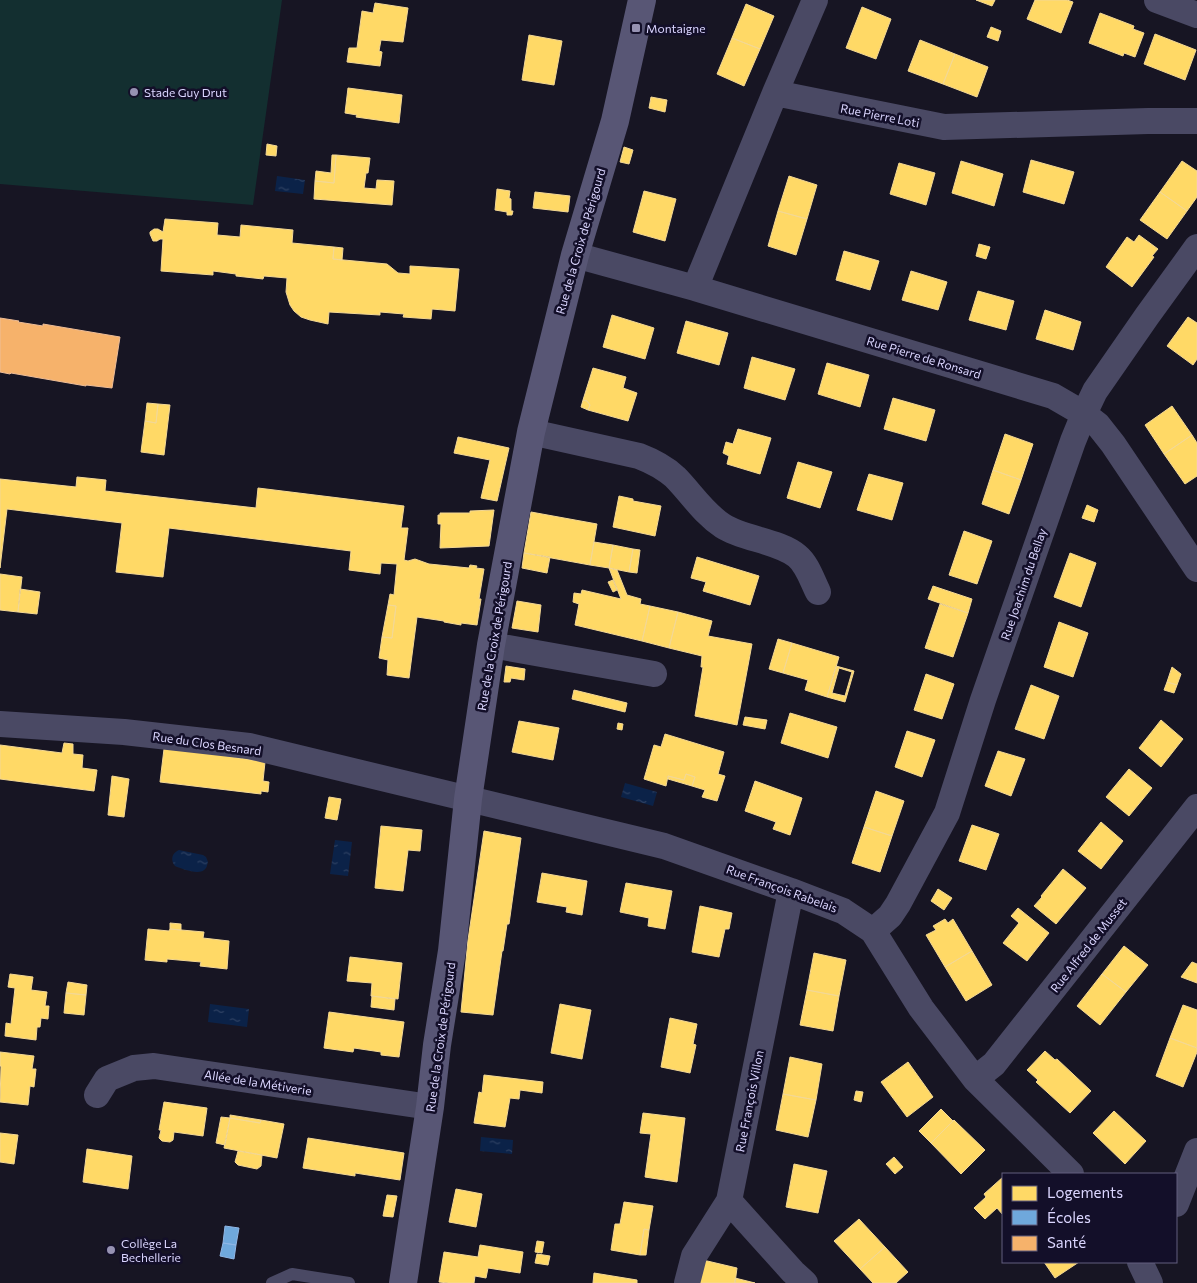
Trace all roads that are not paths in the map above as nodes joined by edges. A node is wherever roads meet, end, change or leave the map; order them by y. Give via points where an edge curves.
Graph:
1 (642, 0) edge
2 (815, 0) edge
3 (1157, 0) edge
4 (1197, 15) edge
5 (775, 94) junction
6 (1197, 122) edge
7 (1197, 247) edge
8 (575, 255) junction
9 (695, 288) junction
10 (1084, 414) junction
11 (531, 432) junction
12 (1197, 570) edge
13 (818, 592) dead end
14 (492, 645) junction
15 (654, 674) dead end
16 (0, 724) edge
17 (468, 799) junction
18 (1197, 807) edge
19 (791, 891) junction
20 (873, 931) junction
21 (975, 1079) junction
22 (98, 1095) dead end
23 (430, 1108) junction
24 (1197, 1151) edge
25 (1070, 1173) edge
26 (730, 1201) junction
27 (1177, 1201) edge
28 (1140, 1263) edge
29 (319, 1281) edge
30 (272, 1283) edge
31 (350, 1283) edge
32 (402, 1283) edge
33 (687, 1283) edge
34 (806, 1283) edge
35 (1150, 1283) edge

1 - 8 street, Rue de la Croix de Périgourd via 614,122
2 - 5 street
3 - 4 street
5 - 6 street, Rue Pierre Loti via 944,127
5 - 9 street
7 - 10 street, Rue Joachim du Bellay via 1095,391
8 - 9 street, Rue Pierre de Ronsard
8 - 11 street, Rue de la Croix de Périgourd
9 - 10 street, Rue Pierre de Ronsard via 1053,396
10 - 12 street, Rue Pierre de Ronsard via 1113,444
10 - 20 street, Rue Joachim du Bellay via 986,691 947,813 898,904
11 - 13 street via 652,462 675,477 724,527 798,556
11 - 14 street, Rue de la Croix de Périgourd
14 - 15 street
14 - 17 street, Rue de la Croix de Périgourd
16 - 17 street, Rue du Clos Besnard via 124,732 249,746
17 - 19 street, Rue François Rabelais via 664,846
17 - 23 street, Rue de la Croix de Périgourd via 452,951
18 - 21 street, Rue Alfred de Musset via 994,1064
19 - 20 street, Rue François Rabelais via 843,911
19 - 26 street, Rue François Villon
20 - 21 street, Rue François Rabelais via 921,1008
21 - 25 street, Rue François Rabelais
22 - 23 street, Allée de la Métiverie via 107,1079 134,1068 154,1066
23 - 32 street, Rue de la Croix de Périgourd
24 - 27 street
26 - 33 street via 694,1256
26 - 34 street
28 - 35 street
29 - 30 lane via 292,1274
29 - 31 lane

